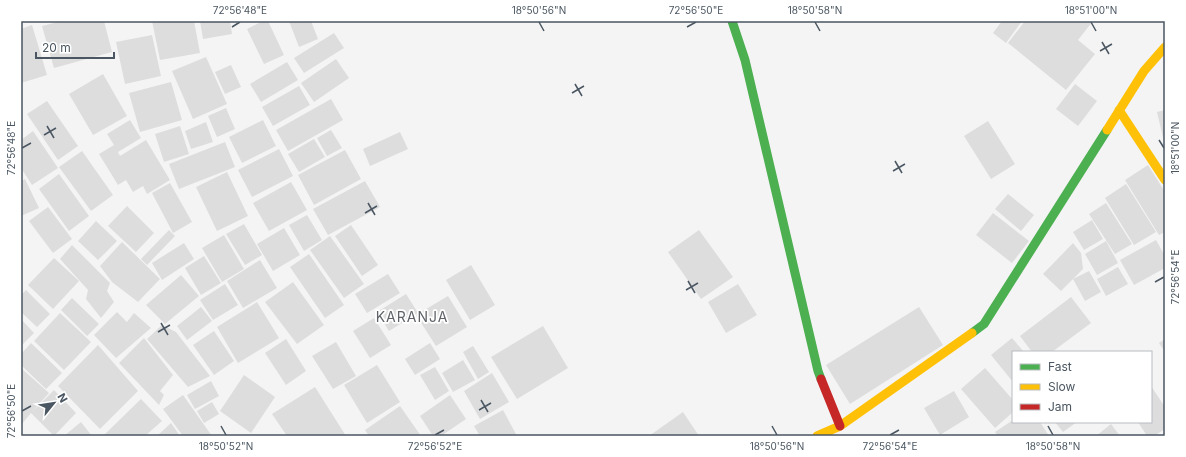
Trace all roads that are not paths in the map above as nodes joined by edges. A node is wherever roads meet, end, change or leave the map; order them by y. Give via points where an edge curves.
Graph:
1 (732, 21) edge
2 (1165, 47) edge
3 (1119, 110) junction
4 (1165, 180) edge
5 (840, 426) junction
6 (817, 436) edge

1 - 5 main road via 744,60 818,372
2 - 3 main road via 1144,71
3 - 4 main road
3 - 5 main road via 984,324
5 - 6 main road

